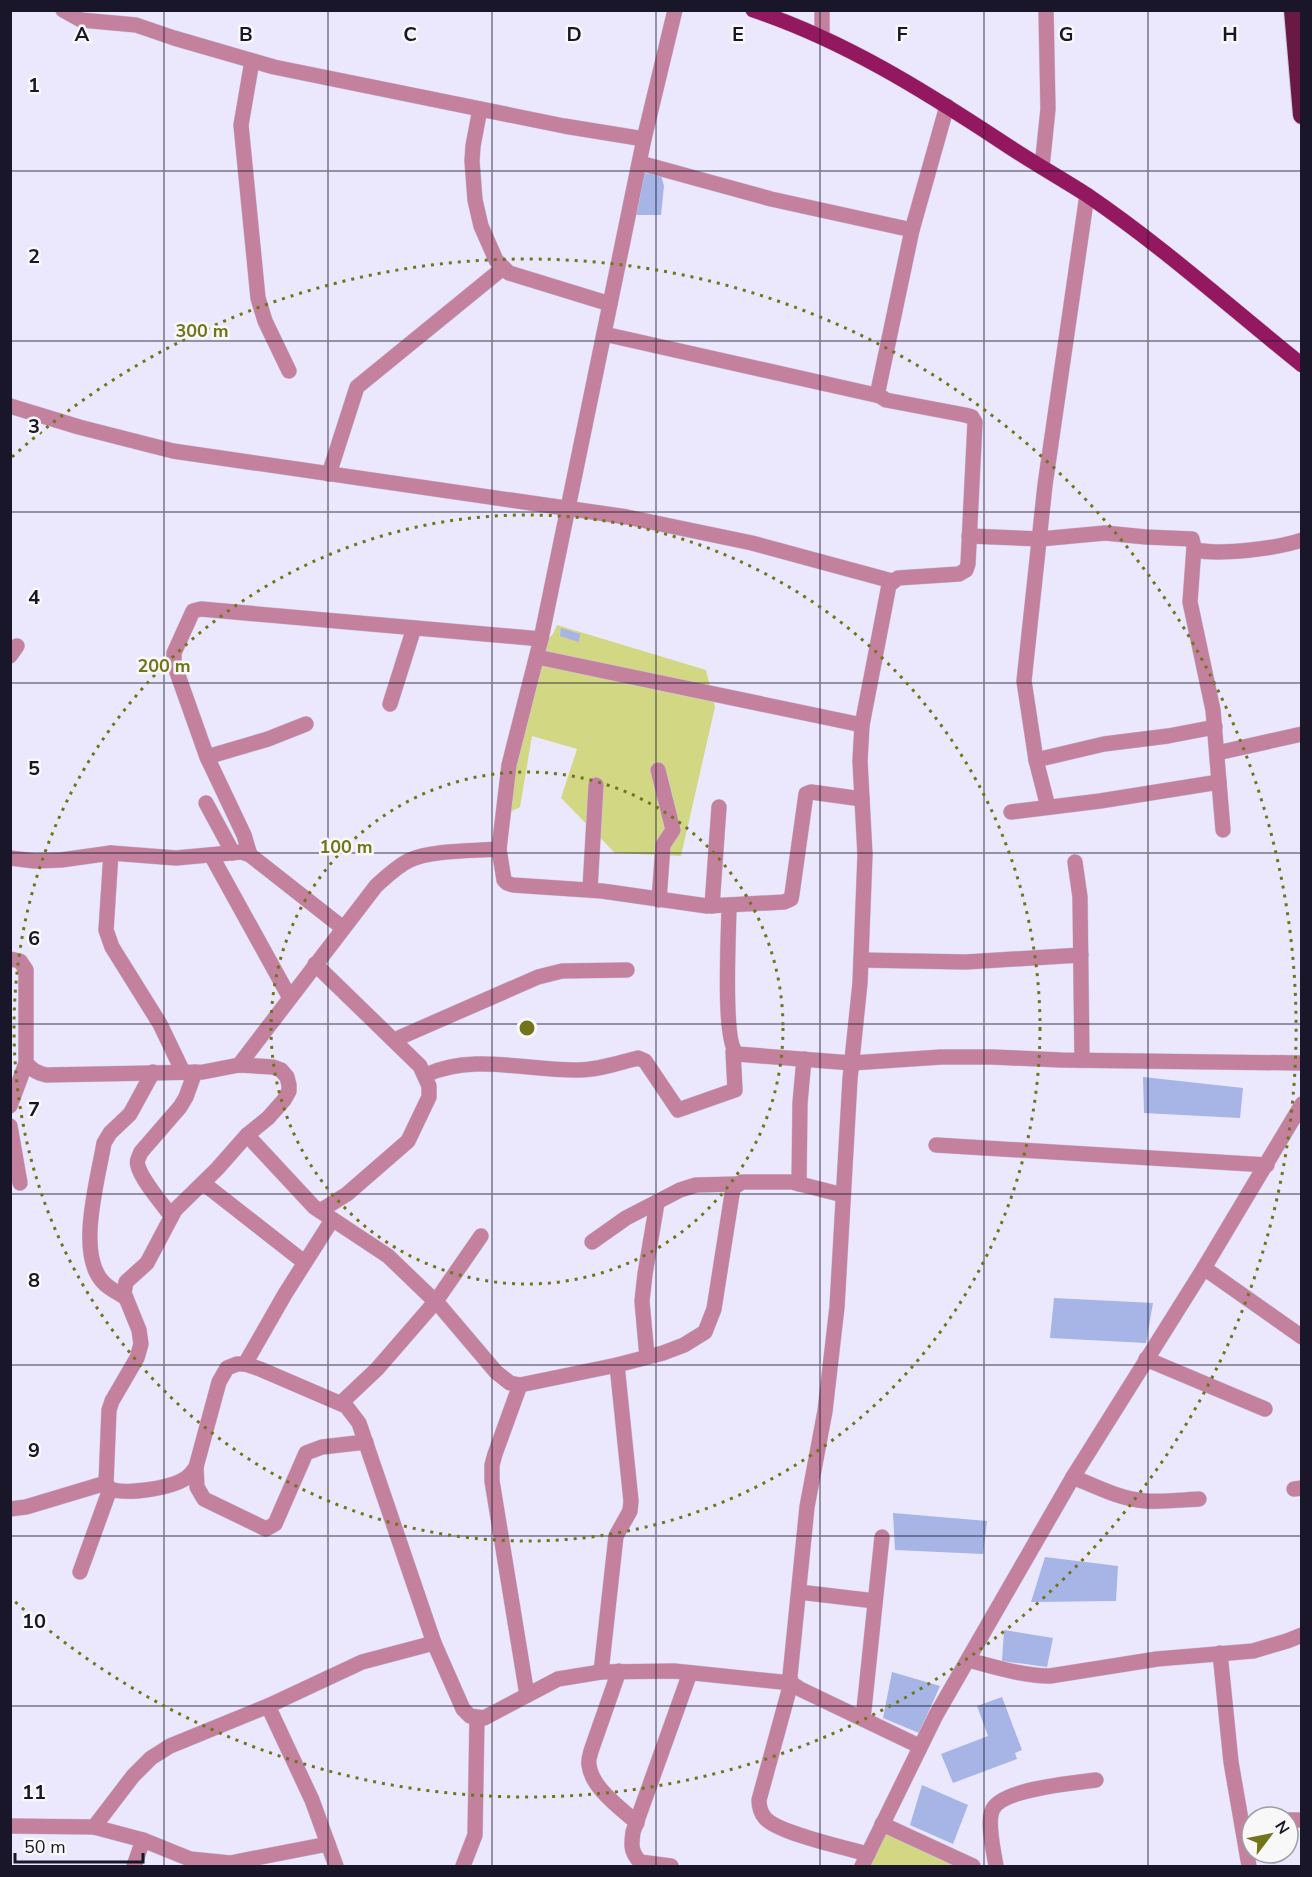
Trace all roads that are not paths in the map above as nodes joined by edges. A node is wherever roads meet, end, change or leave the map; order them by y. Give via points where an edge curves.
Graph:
1 (63, 10) edge
2 (675, 10) edge
3 (753, 10) edge
4 (822, 10) edge
5 (1046, 10) edge
6 (1293, 10) edge
7 (822, 37) junction
8 (252, 61) junction
9 (947, 106) junction
10 (480, 109) junction
11 (1302, 115) edge
12 (644, 139) junction
13 (639, 163) junction
14 (1042, 167) junction
15 (1087, 195) junction
16 (912, 230) junction
17 (503, 268) junction
18 (610, 304) junction
19 (604, 334) junction
20 (1302, 365) edge
21 (289, 371) dead end
22 (880, 396) junction
23 (10, 406) edge
24 (329, 474) junction
25 (567, 507) junction
26 (969, 536) junction
27 (1040, 539) junction
28 (1302, 540) edge
29 (1194, 550) junction
30 (892, 581) junction
31 (414, 628) junction
32 (541, 639) junction
33 (537, 657) junction
34 (390, 704) dead end
35 (306, 724) dead end
36 (862, 725) junction
37 (1215, 727) junction
38 (1302, 734) edge
39 (1217, 753) junction
40 (207, 757) junction
41 (1036, 760) junction
42 (658, 770) dead end
43 (1219, 782) junction
44 (596, 785) dead end
45 (862, 800) junction
46 (206, 803) dead end
47 (719, 807) dead end
48 (1048, 807) junction
49 (1011, 812) dead end
50 (1223, 830) dead end
51 (499, 849) junction
52 (111, 853) junction
53 (233, 853) junction
54 (211, 855) junction
55 (250, 855) junction
56 (10, 858) edge
57 (1075, 862) dead end
58 (590, 889) junction
59 (659, 900) junction
60 (712, 906) junction
61 (729, 906) junction
62 (343, 927) junction
63 (1081, 955) junction
64 (10, 960) edge
65 (861, 960) junction
66 (315, 964) junction
67 (627, 970) dead end
68 (290, 998) junction
69 (394, 1040) junction
70 (733, 1051) junction
71 (804, 1059) junction
72 (1082, 1060) junction
73 (26, 1063) junction
74 (852, 1063) junction
75 (1302, 1063) edge
76 (239, 1065) junction
77 (153, 1072) junction
78 (189, 1072) junction
79 (426, 1075) junction
80 (1302, 1104) edge
81 (10, 1106) edge
82 (10, 1126) edge
83 (247, 1135) junction
84 (936, 1145) dead end
85 (1267, 1165) junction
86 (203, 1183) junction
87 (20, 1184) dead end
88 (737, 1184) junction
89 (799, 1184) junction
90 (843, 1195) junction
91 (657, 1203) junction
92 (171, 1216) junction
93 (326, 1216) junction
94 (481, 1236) dead end
95 (592, 1242) dead end
96 (304, 1262) junction
97 (1204, 1269) junction
98 (126, 1298) junction
99 (436, 1301) junction
100 (1302, 1337) edge
101 (647, 1357) junction
102 (1146, 1359) junction
103 (245, 1364) junction
104 (617, 1365) junction
105 (520, 1385) junction
106 (341, 1404) junction
107 (1265, 1409) dead end
108 (366, 1442) junction
109 (196, 1467) junction
110 (1073, 1477) junction
111 (108, 1486) junction
112 (1199, 1499) dead end
113 (10, 1509) edge
114 (882, 1537) dead end
115 (80, 1572) dead end
116 (799, 1592) junction
117 (875, 1600) junction
118 (1302, 1635) edge
119 (434, 1643) junction
120 (1220, 1653) junction
121 (968, 1660) junction
122 (619, 1671) junction
123 (601, 1672) junction
124 (690, 1673) junction
125 (791, 1683) junction
126 (527, 1695) junction
127 (267, 1706) junction
128 (477, 1718) junction
129 (862, 1719) junction
130 (920, 1746) junction
131 (1096, 1780) dead end
132 (1242, 1805) edge
133 (637, 1823) junction
134 (882, 1824) junction
135 (10, 1826) edge
136 (94, 1827) junction
137 (143, 1840) junction
138 (328, 1844) junction
139 (167, 1851) junction
140 (865, 1860) edge
141 (262, 1862) edge
142 (469, 1864) edge
143 (134, 1866) edge
144 (172, 1866) edge
145 (336, 1866) edge
146 (671, 1866) edge
147 (973, 1866) edge
148 (996, 1866) edge

1 - 8 street via 81,20 136,25
2 - 12 street
3 - 7 main road
4 - 7 street
5 - 14 street via 1048,109
6 - 11 highway
7 - 9 main road
8 - 10 street
8 - 21 street via 241,125 258,298
9 - 14 main road
9 - 16 street
10 - 12 street
10 - 17 street via 472,161 475,200 481,226
12 - 13 street
13 - 16 street via 771,199
13 - 18 street
14 - 15 main road
15 - 20 main road
15 - 27 street
16 - 22 street
17 - 18 street
17 - 24 street via 357,387
18 - 19 street
19 - 22 street
19 - 25 street
22 - 26 street via 972,417 975,422
23 - 24 street via 163,449
24 - 25 street
25 - 30 street via 752,543
25 - 32 street
26 - 27 street
26 - 30 street via 966,570
27 - 29 street via 1105,532 1190,537
27 - 41 street via 1024,681
28 - 29 street via 1269,548
29 - 37 street via 1190,602
30 - 36 street
31 - 32 street
31 - 34 street
31 - 40 street via 193,611 174,653 174,664
32 - 33 street
33 - 36 street
33 - 51 street via 509,765
35 - 40 street
36 - 45 street
37 - 39 street
37 - 41 street via 1104,744
38 - 39 street
39 - 43 street
40 - 55 street
41 - 48 street
42 - 59 street via 674,830 663,845
43 - 48 street
43 - 50 street
44 - 58 street
45 - 61 street via 808,792 791,898 784,902
45 - 65 street via 865,855
46 - 53 street
47 - 60 street
48 - 49 street
51 - 58 street via 507,883
51 - 62 street via 411,859 376,886
52 - 54 street via 176,858
52 - 56 street via 61,860
52 - 78 street via 106,930 112,947
53 - 54 street
53 - 55 street
54 - 68 street
55 - 62 street
57 - 63 street
58 - 59 street
59 - 60 street
60 - 61 street
61 - 70 street via 727,996
62 - 66 street
63 - 65 street via 966,962
63 - 72 street
64 - 73 street via 20,961 26,970
65 - 74 street
66 - 68 street
66 - 69 street
67 - 69 street via 562,971 538,977
68 - 76 street
69 - 79 street
70 - 71 street
70 - 79 street via 735,1090 678,1110 645,1061 638,1058 588,1070 489,1064 447,1066
71 - 74 street
71 - 89 street
72 - 74 street via 941,1057
72 - 75 street
73 - 77 street via 46,1075
73 - 81 street
74 - 90 street
76 - 78 street
76 - 83 street via 281,1070 289,1085 284,1100
77 - 78 street
77 - 98 street via 130,1114 104,1143 88,1238 92,1262 102,1282
78 - 92 street via 186,1097 137,1159 141,1174
79 - 93 street via 429,1097 408,1141
80 - 85 street
82 - 87 street
83 - 86 street
83 - 93 street via 301,1195
84 - 85 street
85 - 97 street
86 - 92 street
86 - 96 street
88 - 89 street
88 - 91 street via 696,1185
88 - 101 street via 733,1188 710,1323 705,1332 691,1341
89 - 90 street
90 - 116 street via 837,1307 825,1411 808,1500
91 - 95 street via 626,1218
91 - 101 street via 642,1301
92 - 98 street via 147,1263 126,1282
93 - 96 street
93 - 99 street via 388,1256
94 - 99 street
96 - 103 street
97 - 100 street
97 - 102 street
98 - 111 street via 141,1344 138,1358 109,1410
99 - 105 street via 496,1372 510,1383
99 - 106 street
101 - 104 street
102 - 107 street
102 - 110 street
103 - 106 street
103 - 109 street via 227,1368 223,1373
104 - 105 street
104 - 123 street via 631,1501 630,1511 616,1536
105 - 126 street via 495,1454 492,1481
106 - 108 street via 353,1412
108 - 109 street via 322,1447 306,1453 275,1524 266,1529 204,1499 197,1487
108 - 119 street
109 - 111 street via 186,1479 175,1484 128,1492
110 - 112 street via 1135,1500
110 - 121 street
111 - 113 street
111 - 115 street
114 - 117 street
116 - 117 street
116 - 125 street
117 - 129 street
118 - 120 street via 1253,1651
119 - 127 street via 362,1662
119 - 128 street via 463,1709
120 - 121 street via 1050,1676
120 - 132 street via 1230,1762
121 - 130 street
122 - 123 street
122 - 124 street
122 - 133 street via 588,1764 596,1782
123 - 126 street via 558,1679
124 - 125 street
124 - 133 street
125 - 129 street
125 - 140 street via 759,1809 765,1819 783,1829
126 - 128 street
127 - 136 street via 170,1746 151,1758
127 - 138 street via 302,1776
128 - 142 street via 476,1824
129 - 130 street
130 - 134 street
131 - 148 street via 1026,1791 998,1803 991,1821
133 - 146 street via 631,1846 634,1855 640,1862
134 - 140 street
134 - 147 street
135 - 136 street
136 - 137 street
137 - 139 street
137 - 143 street
138 - 141 street
138 - 145 street
139 - 141 street via 190,1859
139 - 144 street

